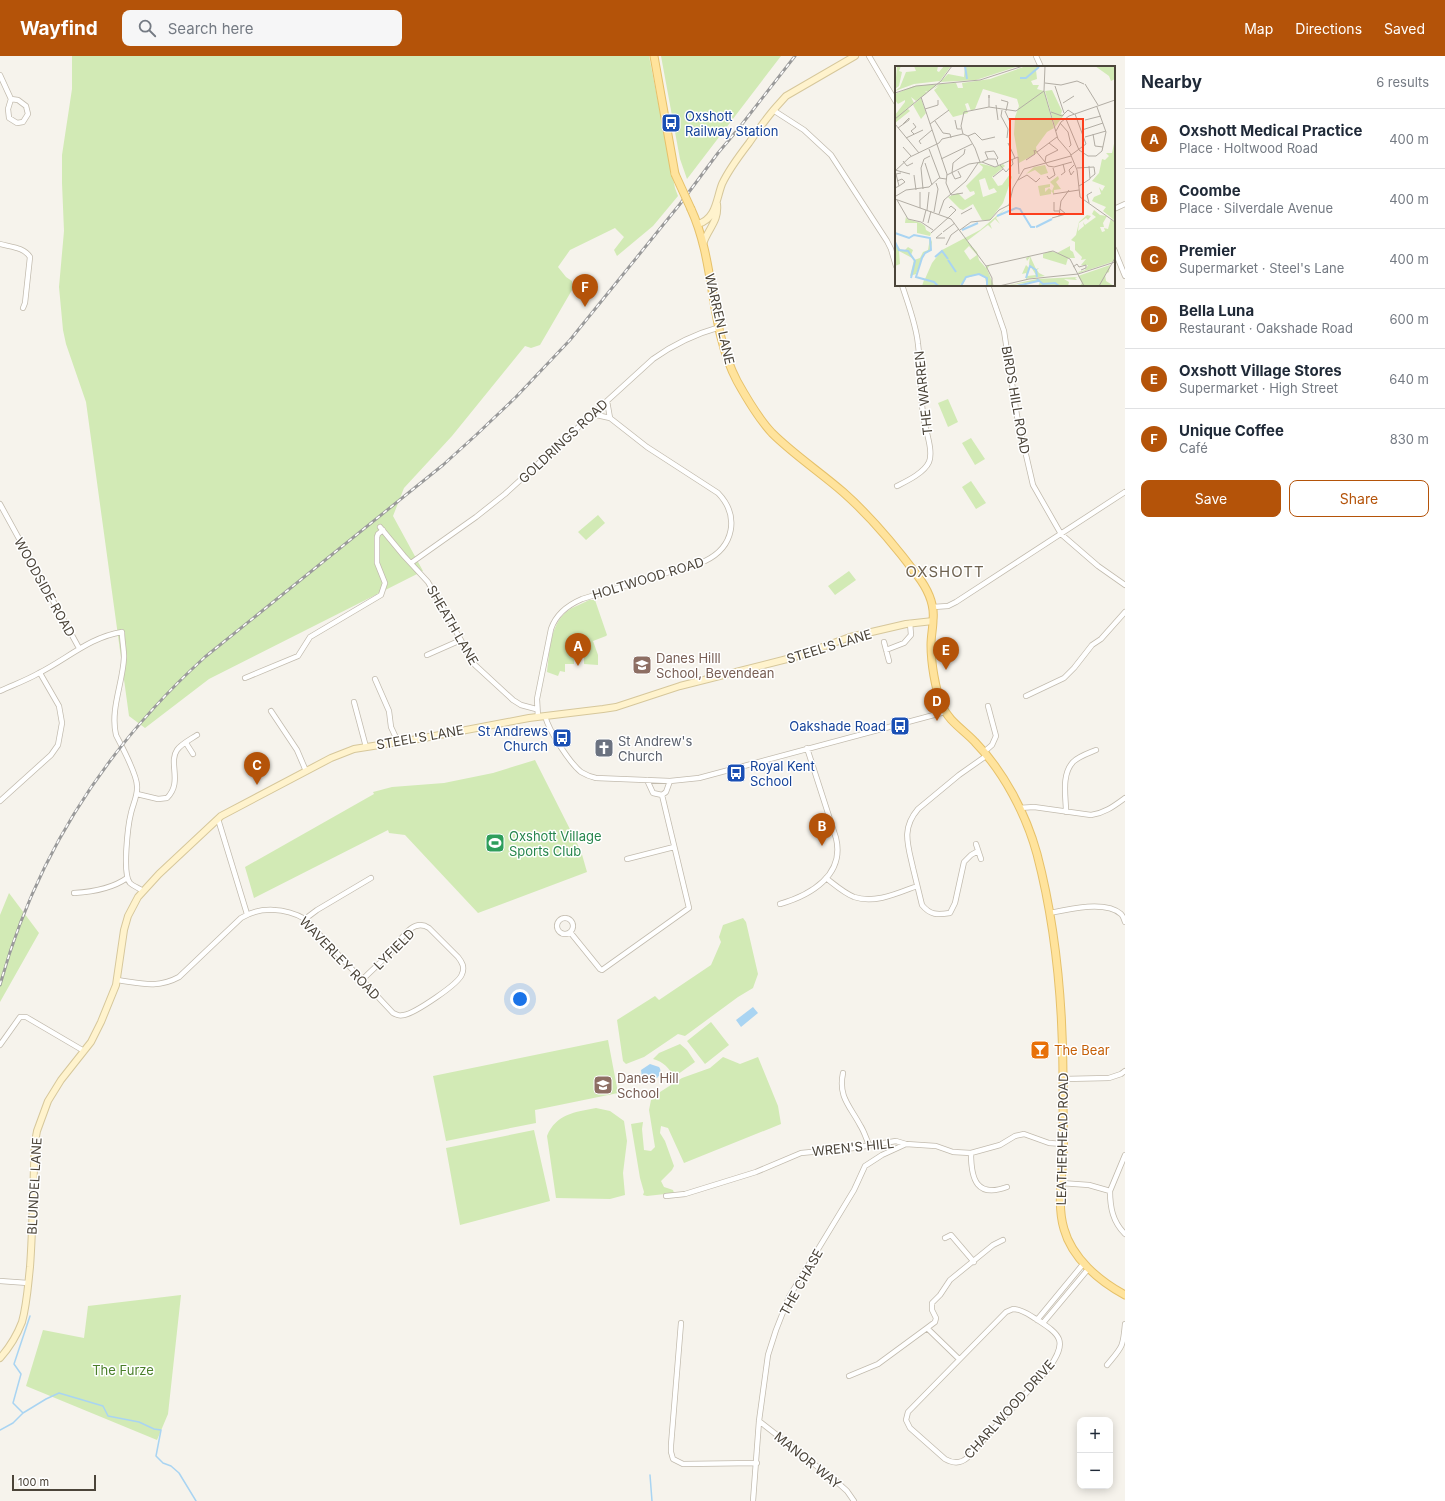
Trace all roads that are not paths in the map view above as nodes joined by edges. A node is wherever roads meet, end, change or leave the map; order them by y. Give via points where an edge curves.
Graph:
1 (654, 56) edge
2 (855, 56) edge
3 (869, 56) edge
4 (1036, 56) edge
5 (1041, 66) edge
6 (0, 75) edge
7 (11, 99) junction
8 (895, 100) edge
9 (773, 110) junction
10 (717, 203) junction
11 (1125, 204) edge
12 (1115, 209) edge
13 (698, 224) junction
14 (0, 244) edge
15 (703, 244) junction
16 (1115, 251) edge
17 (895, 263) edge
18 (1125, 276) edge
19 (902, 286) edge
20 (988, 286) edge
21 (23, 308) dead end
22 (720, 327) junction
23 (607, 401) junction
24 (592, 414) junction
25 (610, 418) junction
26 (897, 486) dead end
27 (1125, 492) edge
28 (0, 504) edge
29 (1061, 534) junction
30 (411, 564) junction
31 (1125, 585) edge
32 (933, 607) junction
33 (1125, 612) edge
34 (933, 621) junction
35 (910, 623) junction
36 (461, 640) junction
37 (884, 642) dead end
38 (79, 648) junction
39 (886, 650) junction
40 (428, 655) dead end
41 (889, 662) dead end
42 (40, 673) junction
43 (245, 678) dead end
44 (374, 679) dead end
45 (0, 691) edge
46 (1026, 696) dead end
47 (354, 702) dead end
48 (988, 706) dead end
49 (536, 709) junction
50 (271, 711) dead end
51 (945, 712) junction
52 (545, 716) junction
53 (538, 717) junction
54 (197, 735) dead end
55 (398, 742) junction
56 (186, 743) junction
57 (366, 747) junction
58 (807, 748) junction
59 (1096, 750) dead end
60 (193, 754) dead end
61 (985, 754) junction
62 (306, 771) junction
63 (647, 780) junction
64 (670, 781) junction
65 (137, 794) junction
66 (662, 795) junction
67 (1125, 798) edge
68 (0, 801) edge
69 (1019, 808) junction
70 (1066, 812) junction
71 (219, 817) junction
72 (976, 844) dead end
73 (674, 847) junction
74 (978, 851) junction
75 (627, 859) dead end
76 (981, 859) dead end
77 (127, 878) junction
78 (371, 878) dead end
79 (826, 878) junction
80 (917, 886) junction
81 (143, 891) junction
82 (74, 894) dead end
83 (780, 904) dead end
84 (1050, 913) junction
85 (247, 914) junction
86 (305, 919) junction
87 (1125, 922) edge
88 (570, 932) dead end
89 (462, 962) joint
90 (117, 980) junction
91 (362, 980) junction
92 (0, 1045) edge
93 (84, 1051) junction
94 (1125, 1071) edge
95 (843, 1073) dead end
96 (1064, 1079) junction
97 (906, 1144) junction
98 (1063, 1144) junction
99 (869, 1145) junction
100 (971, 1154) junction
101 (1125, 1155) edge
102 (1061, 1183) junction
103 (1007, 1187) dead end
104 (1110, 1191) junction
105 (666, 1196) dead end
106 (1125, 1234) edge
107 (945, 1238) dead end
108 (1003, 1240) dead end
109 (974, 1262) junction
110 (1086, 1266) junction
111 (0, 1281) edge
112 (28, 1283) junction
113 (1125, 1296) edge
114 (1037, 1320) junction
115 (681, 1323) dead end
116 (1043, 1323) junction
117 (1125, 1324) edge
118 (927, 1328) junction
119 (0, 1358) edge
120 (959, 1359) junction
121 (1107, 1365) dead end
122 (849, 1376) dead end
123 (760, 1421) junction
124 (757, 1463) junction
125 (753, 1501) edge
126 (854, 1501) edge

1 - 13 main road, WARREN LANE, bridge via 675,174
2 - 9 street via 786,96
3 - 8 street
4 - 5 street
6 - 7 street
7 - 7 street via 18,100 26,106 28,114 23,122 17,123 10,118 8,109
9 - 10 street via 728,172
9 - 17 street via 804,130 831,155 887,241
10 - 13 street via 708,220
10 - 15 street via 717,217
11 - 12 street
13 - 15 main road, WARREN LANE
14 - 21 street via 22,249 30,256
15 - 22 main road, WARREN LANE
16 - 18 street
19 - 26 street, THE WARREN via 918,342 923,414 930,454 927,466
20 - 29 street, BIRDS HILL ROAD via 1004,331 1016,416 1033,486
22 - 23 street, GOLDRINGS ROAD via 666,349
22 - 32 main road, WARREN LANE via 737,381 767,427 864,512 919,577
23 - 24 street, GOLDRINGS ROAD
23 - 25 street
24 - 25 street, HOLTWOOD ROAD
24 - 30 street, GOLDRINGS ROAD via 505,494
25 - 49 street, HOLTWOOD ROAD via 647,447 724,499 728,507 728,542 720,552 705,561 582,599 558,614 551,630
27 - 29 street
28 - 38 street, WOODSIDE ROAD
29 - 31 street, BIRDS HILL ROAD
29 - 32 street via 952,605
30 - 36 street, SHEATH LANE via 435,592
30 - 43 street, SHEATH LANE via 381,529 377,537 377,564 386,583 381,595 310,637 298,656
32 - 34 main road
33 - 46 street via 1064,678
34 - 35 street, STEEL'S LANE
34 - 51 main road via 932,658 937,691
35 - 39 street via 911,635 904,643
35 - 52 street, STEEL'S LANE via 850,637 794,657 692,683 616,706
36 - 40 street
36 - 49 street, SHEATH LANE via 475,665 493,683 521,705
37 - 39 street
38 - 42 street
38 - 65 street via 99,638 122,632 124,658 114,720 116,735 136,779
39 - 41 street
42 - 45 street
42 - 68 street via 59,706 62,723 58,745 52,755
44 - 55 street via 389,712 391,726
47 - 57 street
48 - 61 street via 996,736
49 - 53 street, HOLTWOOD ROAD
50 - 62 street via 297,750
51 - 58 street
51 - 61 main road, LEATHERHEAD ROAD
52 - 53 street, STEEL'S LANE
52 - 63 street via 566,754 582,772 596,778
53 - 55 street, STEEL'S LANE
54 - 56 street
55 - 57 street, STEEL'S LANE
56 - 60 street
56 - 65 street via 175,754 175,786 167,798 158,799
57 - 62 street, STEEL'S LANE via 341,753
58 - 64 street via 709,776
58 - 79 street via 839,849 832,872
59 - 70 street via 1077,759 1070,767 1066,781
61 - 69 main road, LEATHERHEAD ROAD via 1005,782
61 - 80 street via 913,815 908,826 906,842
62 - 71 street, STEEL'S LANE
63 - 64 street
63 - 66 street via 652,793
64 - 66 street via 669,788
65 - 77 street via 129,829
66 - 73 street
67 - 70 street via 1109,810 1100,813 1091,815
69 - 70 street via 1034,807
69 - 84 main road, LEATHERHEAD ROAD via 1032,837
71 - 81 street, BLUNDEL LANE
71 - 85 street
72 - 74 street
73 - 75 street
73 - 88 street via 689,904 687,911 602,970
74 - 76 street
74 - 80 street via 964,862 956,903 950,913 941,915 928,912 922,905
77 - 81 street
77 - 82 street via 120,883
78 - 86 street
79 - 80 street via 840,889 866,899 892,896
79 - 83 street via 805,894
81 - 90 street, BLUNDEL LANE via 132,908 124,930
84 - 87 street via 1106,907 1122,915
84 - 96 main road, LEATHERHEAD ROAD via 1055,941
85 - 86 street, WAVERLEY ROAD via 260,910 280,910
85 - 90 street, WAVERLEY ROAD via 179,977 169,983 151,985
86 - 91 street, WAVERLEY ROAD
89 - 91 street, LYFIELD via 429,928 419,925 397,941 391,952
89 - 91 street, WAVERLEY ROAD via 464,969 461,978 439,996 406,1015 398,1016 393,1013
90 - 93 street, BLUNDEL LANE via 102,1022
92 - 93 street via 20,1017 26,1017
93 - 112 street, BLUNDEL LANE via 53,1092 37,1131
94 - 96 street via 1109,1078
95 - 99 street via 842,1090 845,1102 861,1126
96 - 98 main road, LEATHERHEAD ROAD
97 - 99 street, WREN'S HILL via 896,1141
97 - 100 street, WREN'S HILL via 931,1145
97 - 123 street, THE CHASE via 865,1166 854,1190 789,1297 768,1355
98 - 100 street, WREN'S HILL via 1049,1143 1020,1134 1000,1145
98 - 102 main road, LEATHERHEAD ROAD
99 - 105 street, WREN'S HILL via 801,1153 756,1172 685,1194
100 - 103 street via 972,1173 979,1186 993,1191
101 - 104 street
102 - 104 street
102 - 110 main road, LEATHERHEAD ROAD via 1063,1228
104 - 106 street via 1112,1211 1119,1228
107 - 109 street via 951,1235
108 - 109 street via 993,1245
109 - 118 street via 950,1280 932,1303 936,1318
110 - 113 main road, LEATHERHEAD ROAD
110 - 114 street
110 - 116 street
111 - 112 street
112 - 119 street, BLUNDEL LANE via 22,1321 12,1343
114 - 116 street, CHARLWOOD DRIVE
114 - 120 street, CHARLWOOD DRIVE via 1021,1310 1009,1310
115 - 124 street via 671,1444 673,1458 683,1464
116 - 120 street, CHARLWOOD DRIVE via 1055,1331 1060,1340 1049,1368 964,1461 954,1462 944,1459 910,1428 906,1416
117 - 121 street via 1124,1342
118 - 120 street
118 - 122 street via 882,1362
123 - 124 street, THE CHASE
123 - 126 street, MANOR WAY via 837,1482
124 - 125 street, THE CHASE

